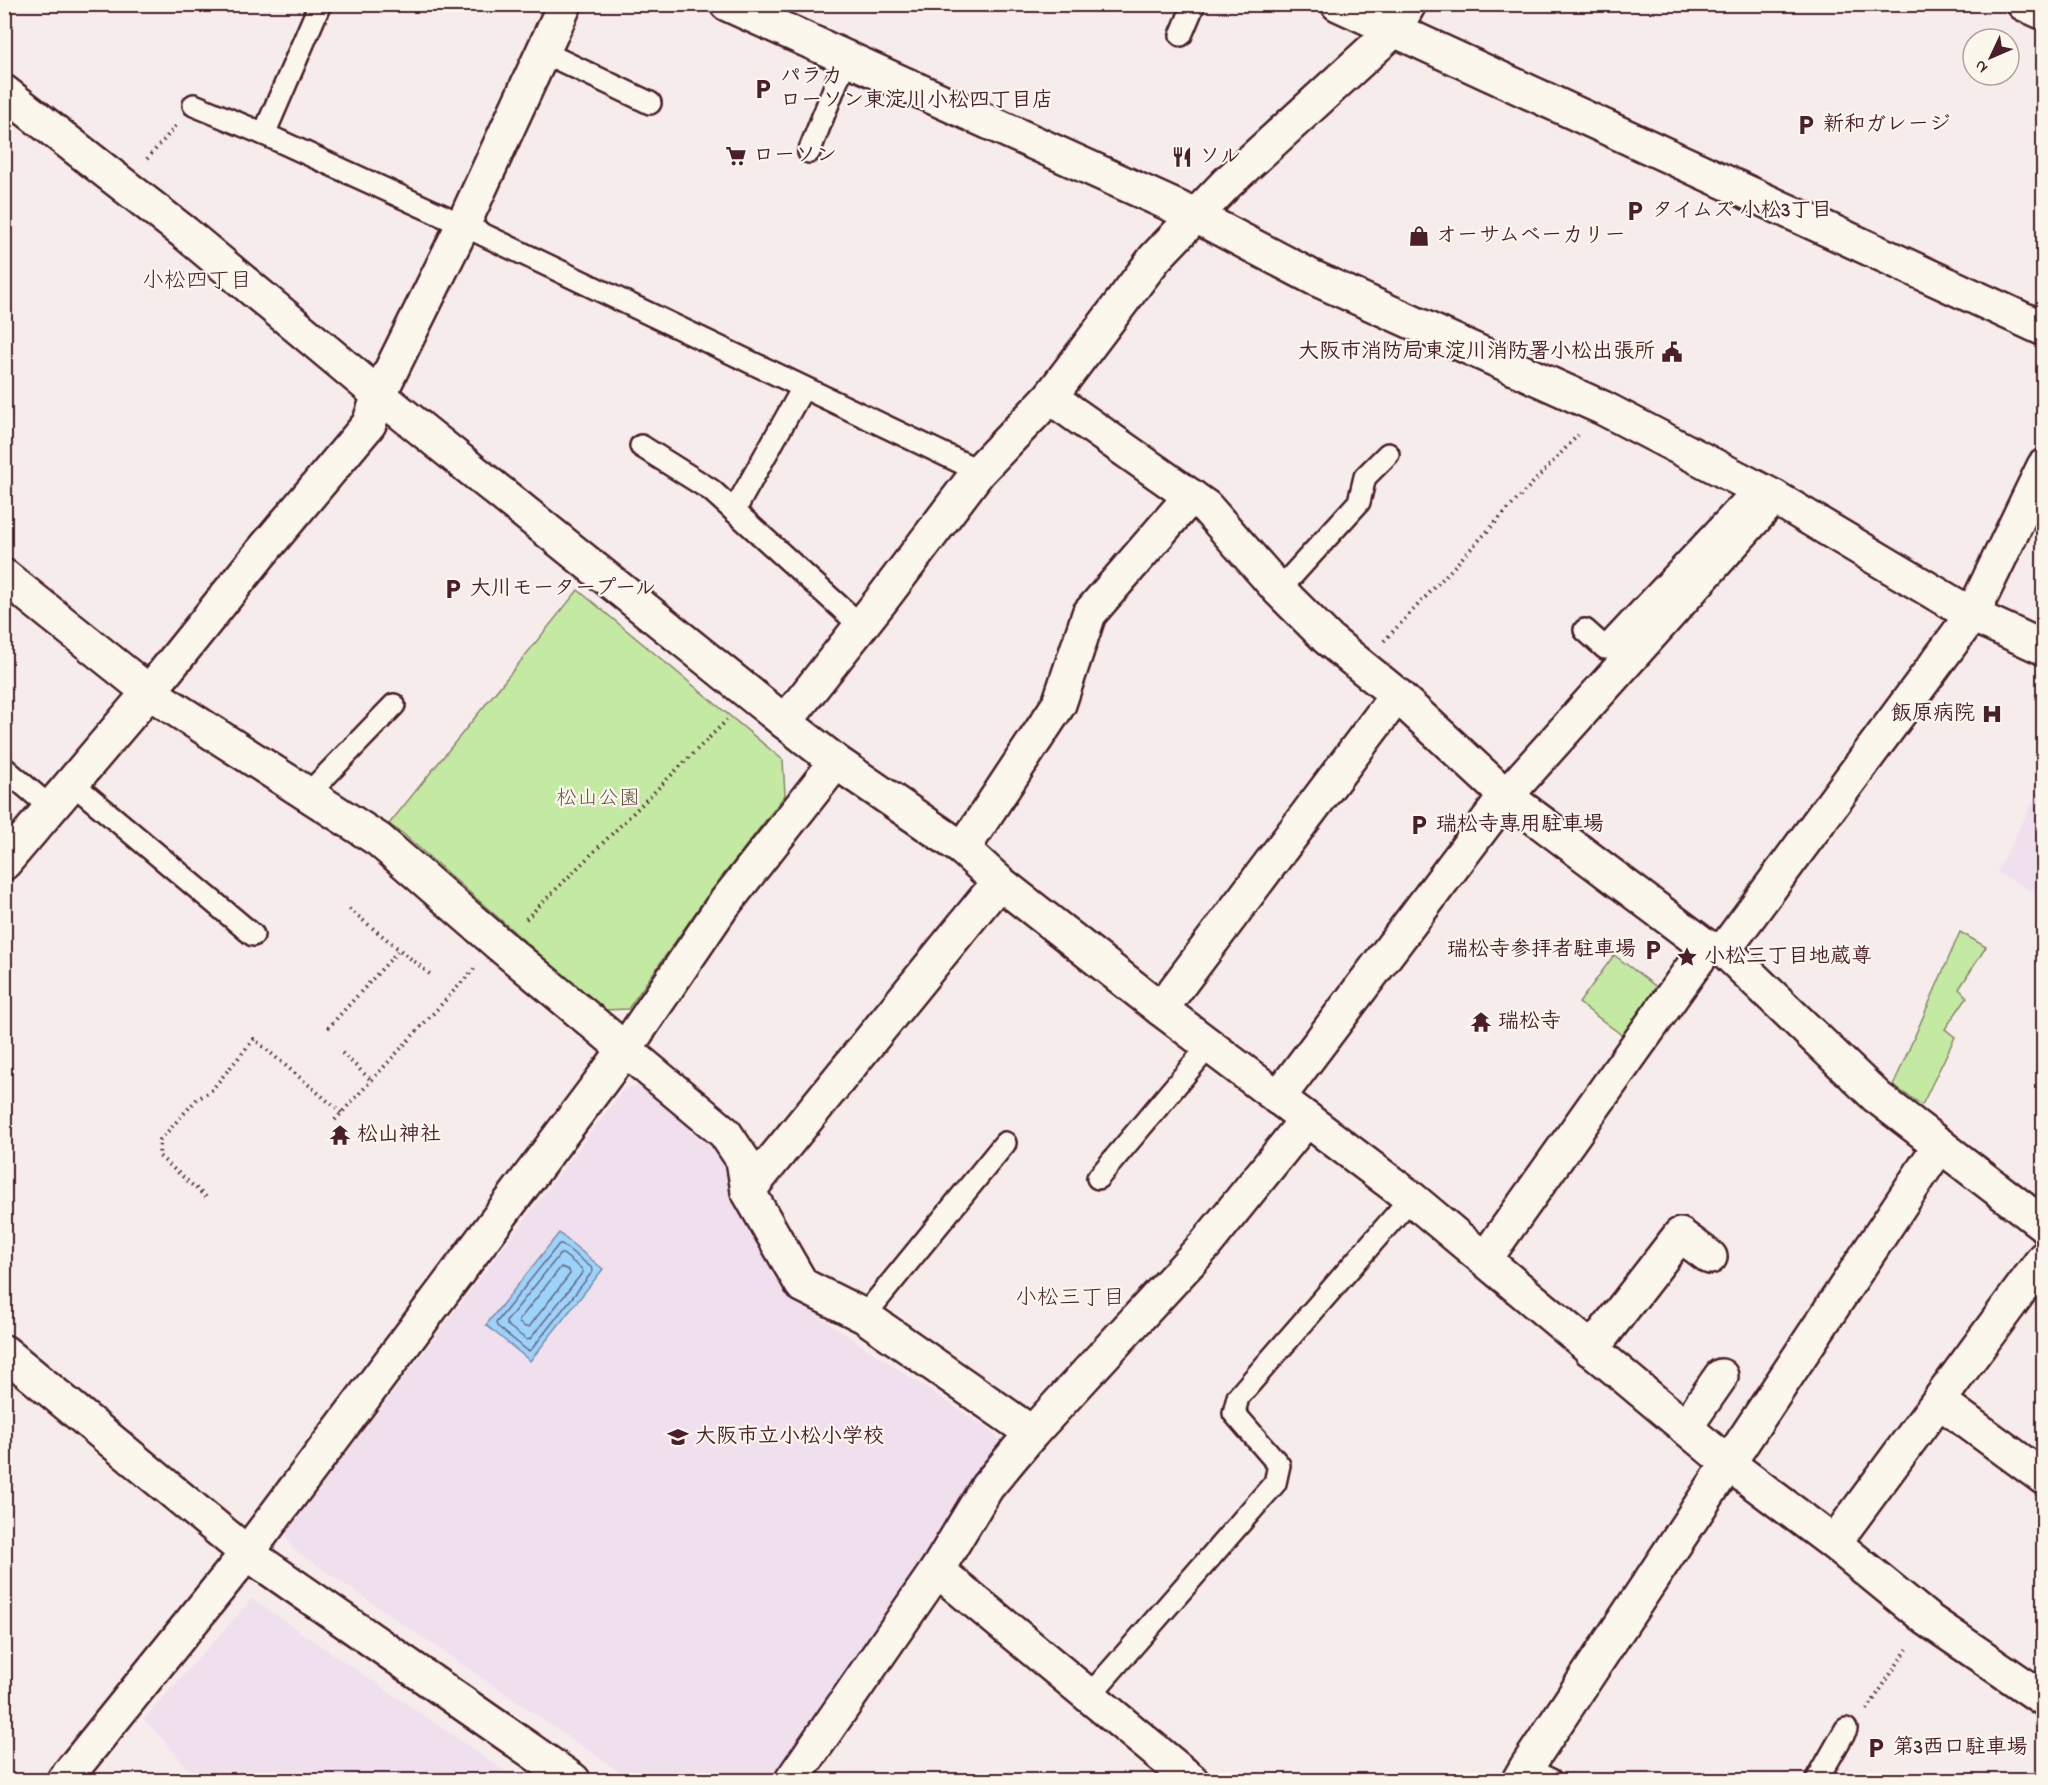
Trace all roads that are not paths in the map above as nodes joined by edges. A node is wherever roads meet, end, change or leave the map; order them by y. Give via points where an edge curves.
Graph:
1 (320, 4) edge
2 (565, 4) edge
3 (727, 4) edge
4 (1194, 4) edge
5 (1338, 4) edge
6 (2025, 4) edge
7 (2043, 13) edge
8 (1401, 17) edge
9 (1180, 34) dead end
10 (543, 52) junction
11 (846, 57) junction
12 (4, 92) edge
13 (650, 103) dead end
14 (194, 105) road end
15 (264, 134) junction
16 (809, 152) dead end
17 (1194, 215) junction
18 (463, 225) junction
19 (2043, 329) edge
20 (803, 388) junction
21 (379, 395) junction
22 (1050, 397) junction
23 (641, 446) dead end
24 (1388, 454) dead end
25 (2043, 466) edge
26 (979, 471) junction
27 (1765, 492) junction
28 (1191, 496) junction
29 (734, 511) junction
30 (4, 576) edge
31 (1279, 590) junction
32 (1972, 615) junction
33 (861, 626) junction
34 (1585, 630) dead end
35 (2043, 648) edge
36 (149, 693) junction
37 (1397, 695) junction
38 (394, 705) dead end
39 (785, 722) junction
40 (836, 762) junction
41 (4, 768) edge
42 (72, 783) junction
43 (308, 795) junction
44 (1506, 796) junction
45 (51, 808) junction
46 (963, 849) junction
47 (4, 863) edge
48 (999, 882) junction
49 (253, 935) dead end
50 (1715, 949) junction
51 (1161, 1009) junction
52 (1209, 1046) junction
53 (626, 1048) junction
54 (1278, 1098) junction
55 (1307, 1119) junction
56 (1005, 1143) dead end
57 (1940, 1145) junction
58 (1098, 1178) dead end
59 (748, 1191) junction
60 (1411, 1198) junction
61 (2043, 1225) edge
62 (1710, 1257) dead end
63 (2043, 1258) edge
64 (1485, 1259) junction
65 (864, 1316) junction
66 (1591, 1350) junction
67 (4, 1352) edge
68 (1720, 1376) dead end
69 (1939, 1401) junction
70 (1684, 1428) junction
71 (1032, 1432) junction
72 (1729, 1464) junction
73 (2043, 1478) edge
74 (1834, 1543) junction
75 (247, 1553) junction
76 (937, 1570) junction
77 (1089, 1696) junction
78 (2043, 1700) edge
79 (1846, 1729) road end
80 (1532, 1776) edge
81 (64, 1780) edge
82 (573, 1780) edge
83 (792, 1780) edge
84 (1191, 1780) edge
85 (1817, 1780) edge

1 - 15 lane
2 - 10 street
3 - 11 street
4 - 9 lane
5 - 8 street
6 - 7 street
8 - 17 street
8 - 19 street
10 - 13 lane
10 - 18 street
11 - 16 lane
11 - 17 street
12 - 21 street via 185,233
14 - 15 lane
15 - 18 lane
17 - 22 street via 1155,258
17 - 27 street via 1314,278 1603,408
18 - 20 lane
18 - 21 street
20 - 26 lane
20 - 29 lane
21 - 36 street via 369,424
21 - 39 street
22 - 26 street
22 - 28 street
23 - 29 lane via 711,490
24 - 31 lane via 1365,477 1359,502
25 - 32 street
26 - 33 street
27 - 32 street
27 - 34 lane via 1605,648
27 - 44 street
28 - 31 street via 1206,507
28 - 46 street via 1089,614 1059,704
29 - 33 lane
30 - 36 street
31 - 37 street via 1328,639
32 - 35 street
32 - 50 street
33 - 39 street
36 - 42 street
36 - 43 street
37 - 44 street
37 - 51 street
38 - 43 lane
39 - 40 street
40 - 46 street
40 - 53 street via 721,908
41 - 45 lane
42 - 45 street
42 - 49 lane
43 - 53 street via 379,840
44 - 50 street
44 - 54 street
45 - 47 street
46 - 48 street
48 - 51 street
48 - 59 street
50 - 57 street via 1877,1097
50 - 64 street
51 - 52 street
52 - 54 street
52 - 58 lane
53 - 59 street via 726,1133 743,1160
53 - 75 street
54 - 55 street
55 - 60 street
55 - 71 street via 1205,1245
56 - 65 lane
57 - 61 street
57 - 72 street
59 - 65 street via 802,1285
60 - 64 street
60 - 77 lane via 1238,1397 1233,1413 1279,1465 1275,1483
62 - 66 street via 1680,1235
63 - 69 street
64 - 66 street
65 - 71 street
66 - 70 street
67 - 75 street
68 - 70 street
69 - 73 street
69 - 74 street
70 - 72 street
71 - 76 street via 987,1486
72 - 74 street
72 - 80 street
74 - 78 street via 1927,1618
75 - 81 street
75 - 82 street
76 - 77 street
76 - 83 street
77 - 84 street
79 - 85 lane

